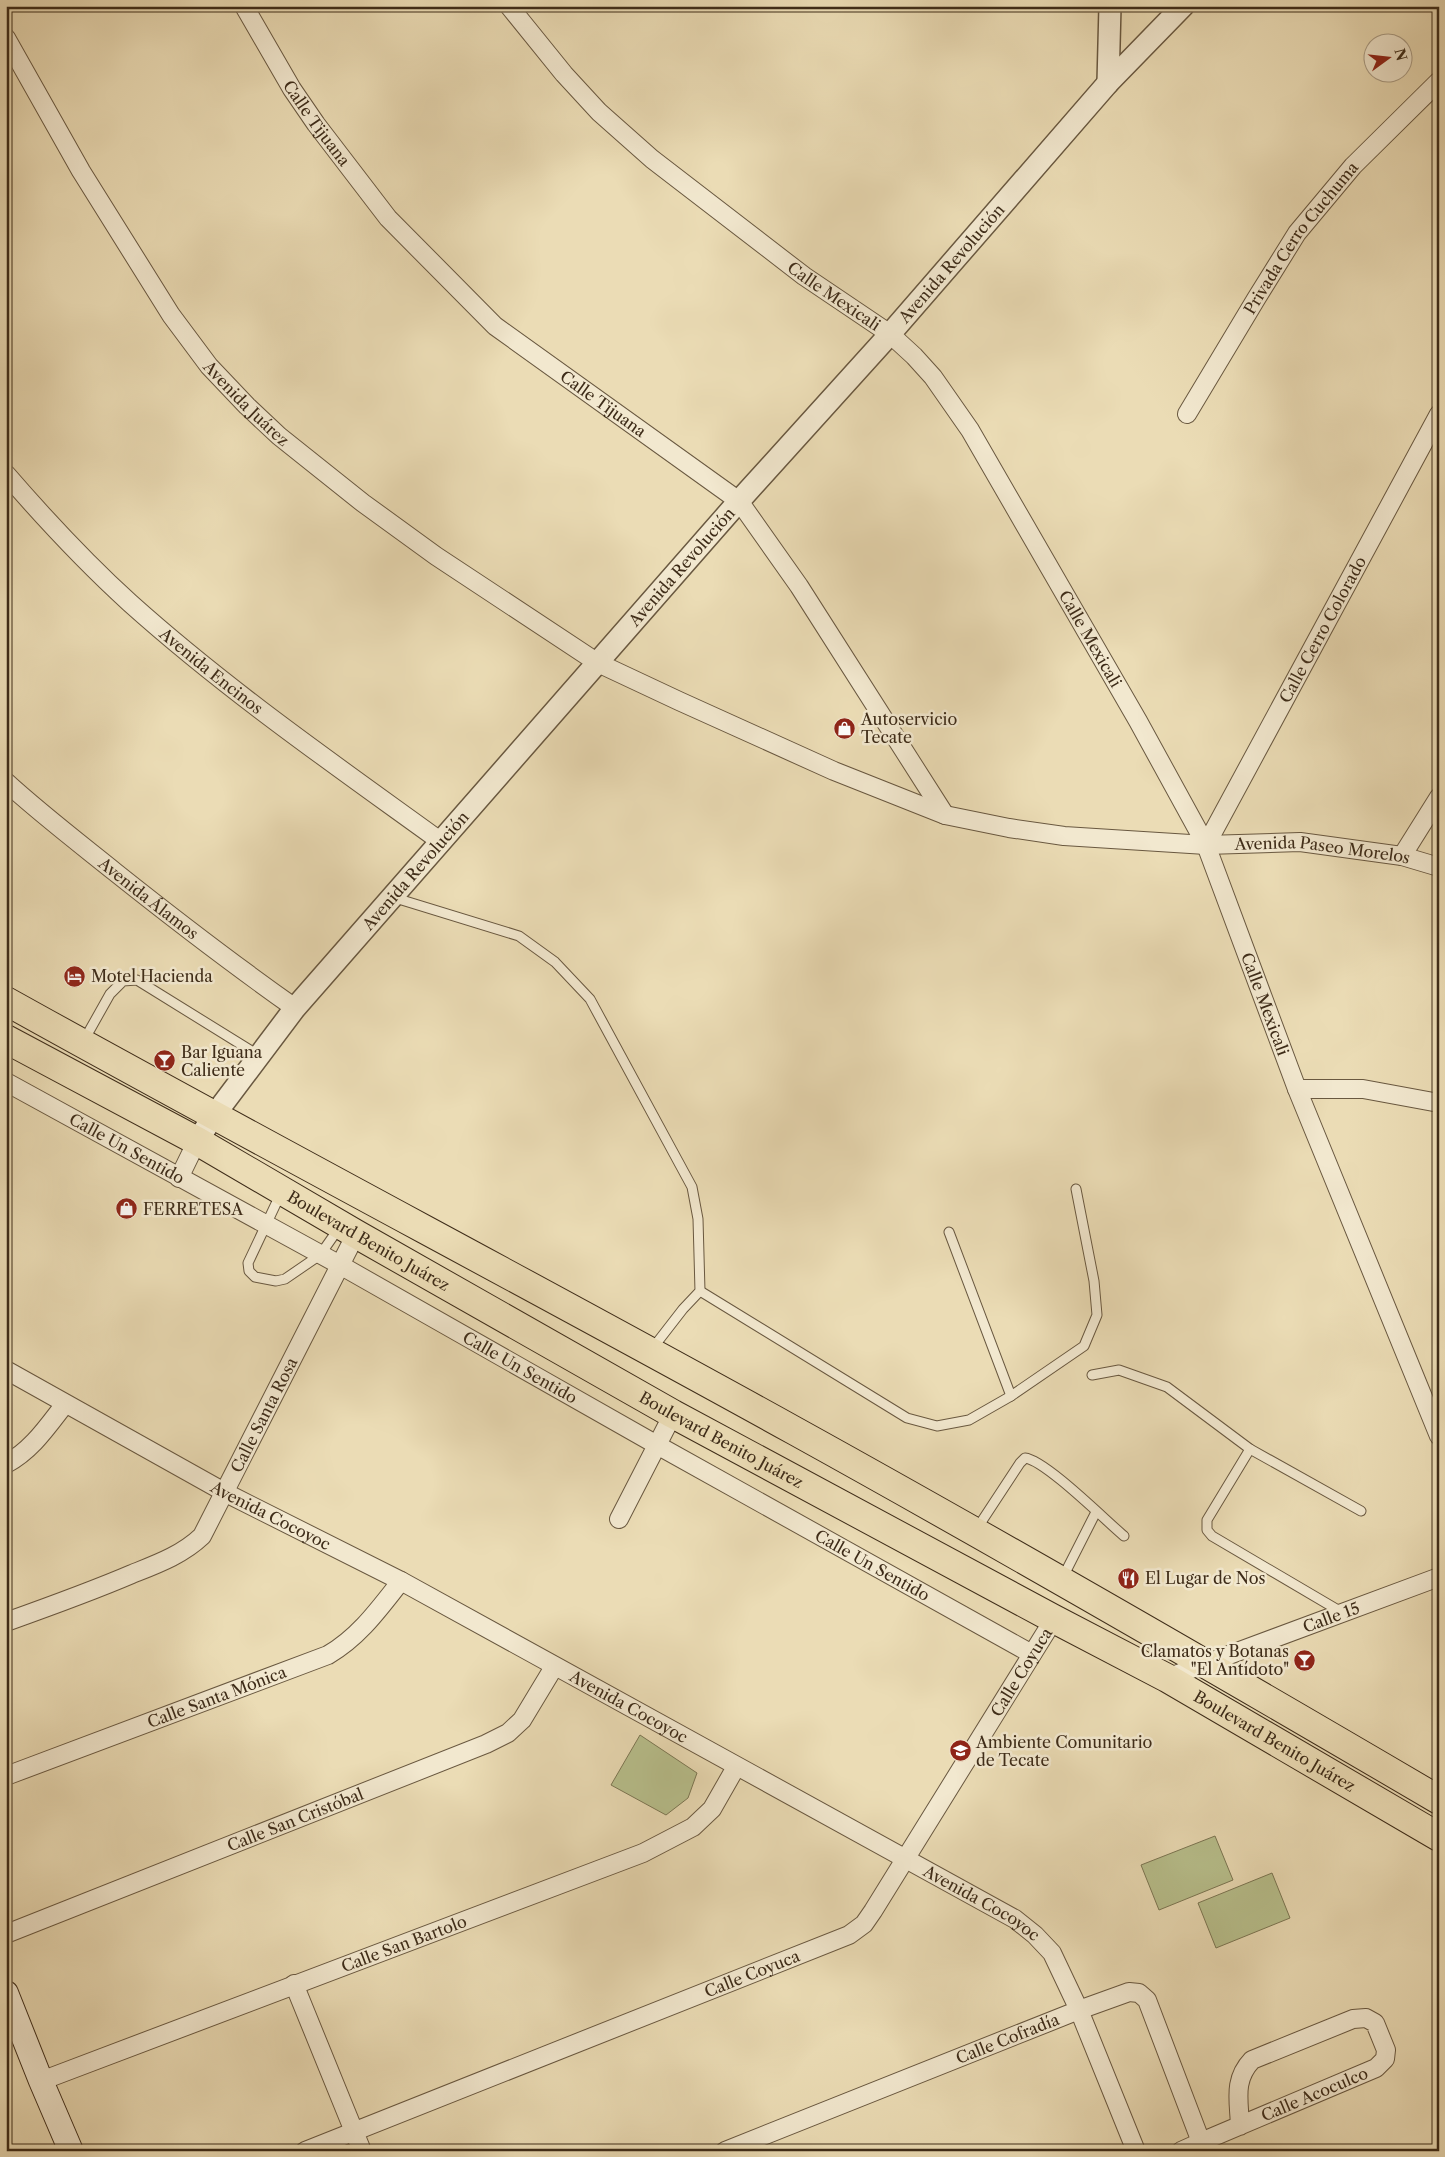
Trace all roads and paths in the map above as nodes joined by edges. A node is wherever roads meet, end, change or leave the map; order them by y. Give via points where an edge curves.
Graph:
1 (244, 6) edge
2 (509, 6) edge
3 (1110, 6) edge
4 (1182, 6) edge
5 (6, 38) edge
6 (1439, 81) edge
7 (1108, 83) junction
8 (890, 334) junction
9 (1187, 414) dead end
10 (1439, 414) edge
11 (6, 474) edge
12 (738, 501) junction
13 (598, 663) junction
14 (6, 782) edge
15 (1439, 797) edge
16 (945, 815) junction
17 (440, 841) junction
18 (1206, 845) junction
19 (1402, 856) junction
20 (1439, 867) edge
21 (392, 897) junction
22 (6, 1001) edge
23 (295, 1008) junction
24 (6, 1039) edge
25 (82, 1044) junction
26 (258, 1055) junction
27 (6, 1082) edge
28 (1297, 1089) junction
29 (1439, 1103) edge
30 (213, 1117) junction
31 (197, 1141) junction
32 (179, 1178) junction
33 (1076, 1189) dead end
34 (282, 1191) junction
35 (266, 1225) junction
36 (349, 1230) junction
37 (949, 1232) dead end
38 (320, 1255) junction
39 (340, 1265) junction
40 (700, 1291) junction
41 (649, 1352) junction
42 (6, 1370) edge
43 (1092, 1375) dead end
44 (1011, 1396) junction
45 (65, 1404) junction
46 (673, 1414) junction
47 (1439, 1436) edge
48 (657, 1445) junction
49 (1250, 1449) junction
50 (6, 1464) edge
51 (226, 1493) junction
52 (1361, 1511) dead end
53 (1096, 1512) junction
54 (619, 1519) dead end
55 (974, 1532) junction
56 (1124, 1536) dead end
57 (1439, 1577) edge
58 (1061, 1581) junction
59 (401, 1582) junction
60 (1343, 1613) junction
61 (1054, 1619) junction
62 (6, 1622) edge
63 (1032, 1654) junction
64 (1207, 1664) junction
65 (554, 1667) junction
66 (1168, 1678) junction
67 (736, 1767) junction
68 (6, 1776) edge
69 (1439, 1800) edge
70 (1439, 1837) edge
71 (906, 1858) junction
72 (6, 1934) edge
73 (294, 1984) junction
74 (6, 1993) edge
75 (1079, 2010) junction
76 (14, 2034) edge
77 (41, 2081) junction
78 (1240, 2126) junction
79 (355, 2131) junction
80 (1201, 2142) junction
81 (71, 2151) edge
82 (305, 2151) edge
83 (362, 2151) edge
84 (725, 2151) edge
85 (1136, 2151) edge
86 (1181, 2151) edge

1 - 12 street, Calle Tijuana via 292,89 388,218 494,326
2 - 8 street, Calle Mexicali via 564,74 652,159 804,276
3 - 7 street
4 - 7 street, Avenida Revolución
5 - 13 street, Avenida Juárez via 81,171 171,315 209,366 279,436 363,503 436,556
6 - 9 street, Privada Cerro Cuchuma via 1353,166 1297,233
7 - 8 street, Avenida Revolución
8 - 12 street, Avenida Revolución
8 - 18 street, Calle Mexicali via 933,377 970,430
10 - 18 street, Calle Cerro Colorado
11 - 17 street, Avenida Encinos via 129,603 295,736
12 - 13 street, Avenida Revolución
12 - 16 street, Calle Tijuana via 799,586
13 - 16 street, Avenida Juárez via 834,771
13 - 17 street, Avenida Revolución
14 - 23 street, Avenida Álamos via 138,890
15 - 19 street
16 - 18 street, Avenida Paseo Morelos via 1064,836
17 - 21 street, Avenida Revolución
18 - 19 street, Avenida Paseo Morelos via 1300,842
18 - 28 street, Calle Mexicali
19 - 20 street, Avenida Paseo Morelos
21 - 23 street, Avenida Revolución
21 - 40 lane via 519,936 555,962 590,999 692,1187 698,1219
22 - 25 main road, Boulevard Benito Juárez
23 - 26 street, Avenida Revolución
24 - 31 main road, Boulevard Benito Juárez
25 - 26 lane via 110,994 123,981 137,980
25 - 30 main road, Boulevard Benito Juárez
26 - 30 street, Avenida Revolución
27 - 32 street, Calle Un Sentido
28 - 29 street via 1363,1090
28 - 47 street, Calle Mexicali
30 - 31 street, Avenida Revolución
30 - 41 main road, Boulevard Benito Juárez
31 - 32 street
31 - 34 main road, Boulevard Benito Juárez
32 - 35 street, Calle Un Sentido
33 - 44 lane via 1094,1281 1097,1315 1084,1346
34 - 35 lane
34 - 36 main road, Boulevard Benito Juárez
35 - 38 street, Calle Un Sentido
35 - 38 lane via 248,1263 249,1271 255,1277 276,1281 285,1279
36 - 38 lane
36 - 39 street, Calle Santa Rosa
36 - 46 main road, Boulevard Benito Juárez
37 - 44 lane
38 - 39 street, Calle Un Sentido
39 - 48 street, Calle Un Sentido
39 - 51 street, Calle Santa Rosa
40 - 41 lane
40 - 44 lane via 908,1418 937,1426 969,1420
41 - 55 main road, Boulevard Benito Juárez
42 - 45 street, Avenida Cocoyoc
43 - 49 lane via 1119,1370 1167,1387
45 - 50 street via 37,1440
45 - 51 street, Avenida Cocoyoc
46 - 48 street
46 - 61 main road, Boulevard Benito Juárez
48 - 54 street
48 - 63 street, Calle Un Sentido
49 - 52 lane
49 - 60 lane via 1207,1520 1207,1530 1212,1536
51 - 59 street, Avenida Cocoyoc
51 - 62 street, Calle Santa Rosa via 202,1536 190,1548 108,1584
53 - 55 lane via 1050,1471 1033,1459 1025,1458
53 - 56 lane
53 - 58 lane
55 - 58 main road, Boulevard Benito Juárez
57 - 60 street, Calle 15
58 - 64 main road, Boulevard Benito Juárez
59 - 65 street, Avenida Cocoyoc
59 - 68 street, Calle Santa Mónica via 360,1632 328,1655
60 - 64 street, Calle 15
61 - 63 street, Calle Coyuca
61 - 66 main road, Boulevard Benito Juárez
63 - 71 street, Calle Coyuca
64 - 66 street, Calle 15
64 - 69 main road, Boulevard Benito Juárez
65 - 67 street, Avenida Cocoyoc
65 - 72 street, Calle San Cristóbal via 522,1720 486,1744
66 - 70 main road, Boulevard Benito Juárez
67 - 71 street, Avenida Cocoyoc
67 - 73 street, Calle San Bartolo via 712,1810 668,1841
71 - 75 street, Avenida Cocoyoc via 1035,1934 1052,1953
71 - 79 street, Calle Coyuca via 864,1924 849,1935
73 - 77 street, Calle San Bartolo
73 - 79 street
74 - 76 main road
75 - 80 street, Calle Cofradía via 1128,1992 1139,1993 1147,2000
75 - 84 street, Calle Cofradía
75 - 85 street, Avenida Cocoyoc
76 - 77 main road
77 - 81 main road
78 - 78 street, Calle Acoculco via 1238,2087 1242,2071 1252,2060 1353,2019 1366,2018 1375,2023 1386,2050 1385,2059 1376,2068
78 - 80 street, Calle Acoculco
79 - 82 street, Calle Coyuca
79 - 83 street
80 - 86 street, Calle Acoculco

